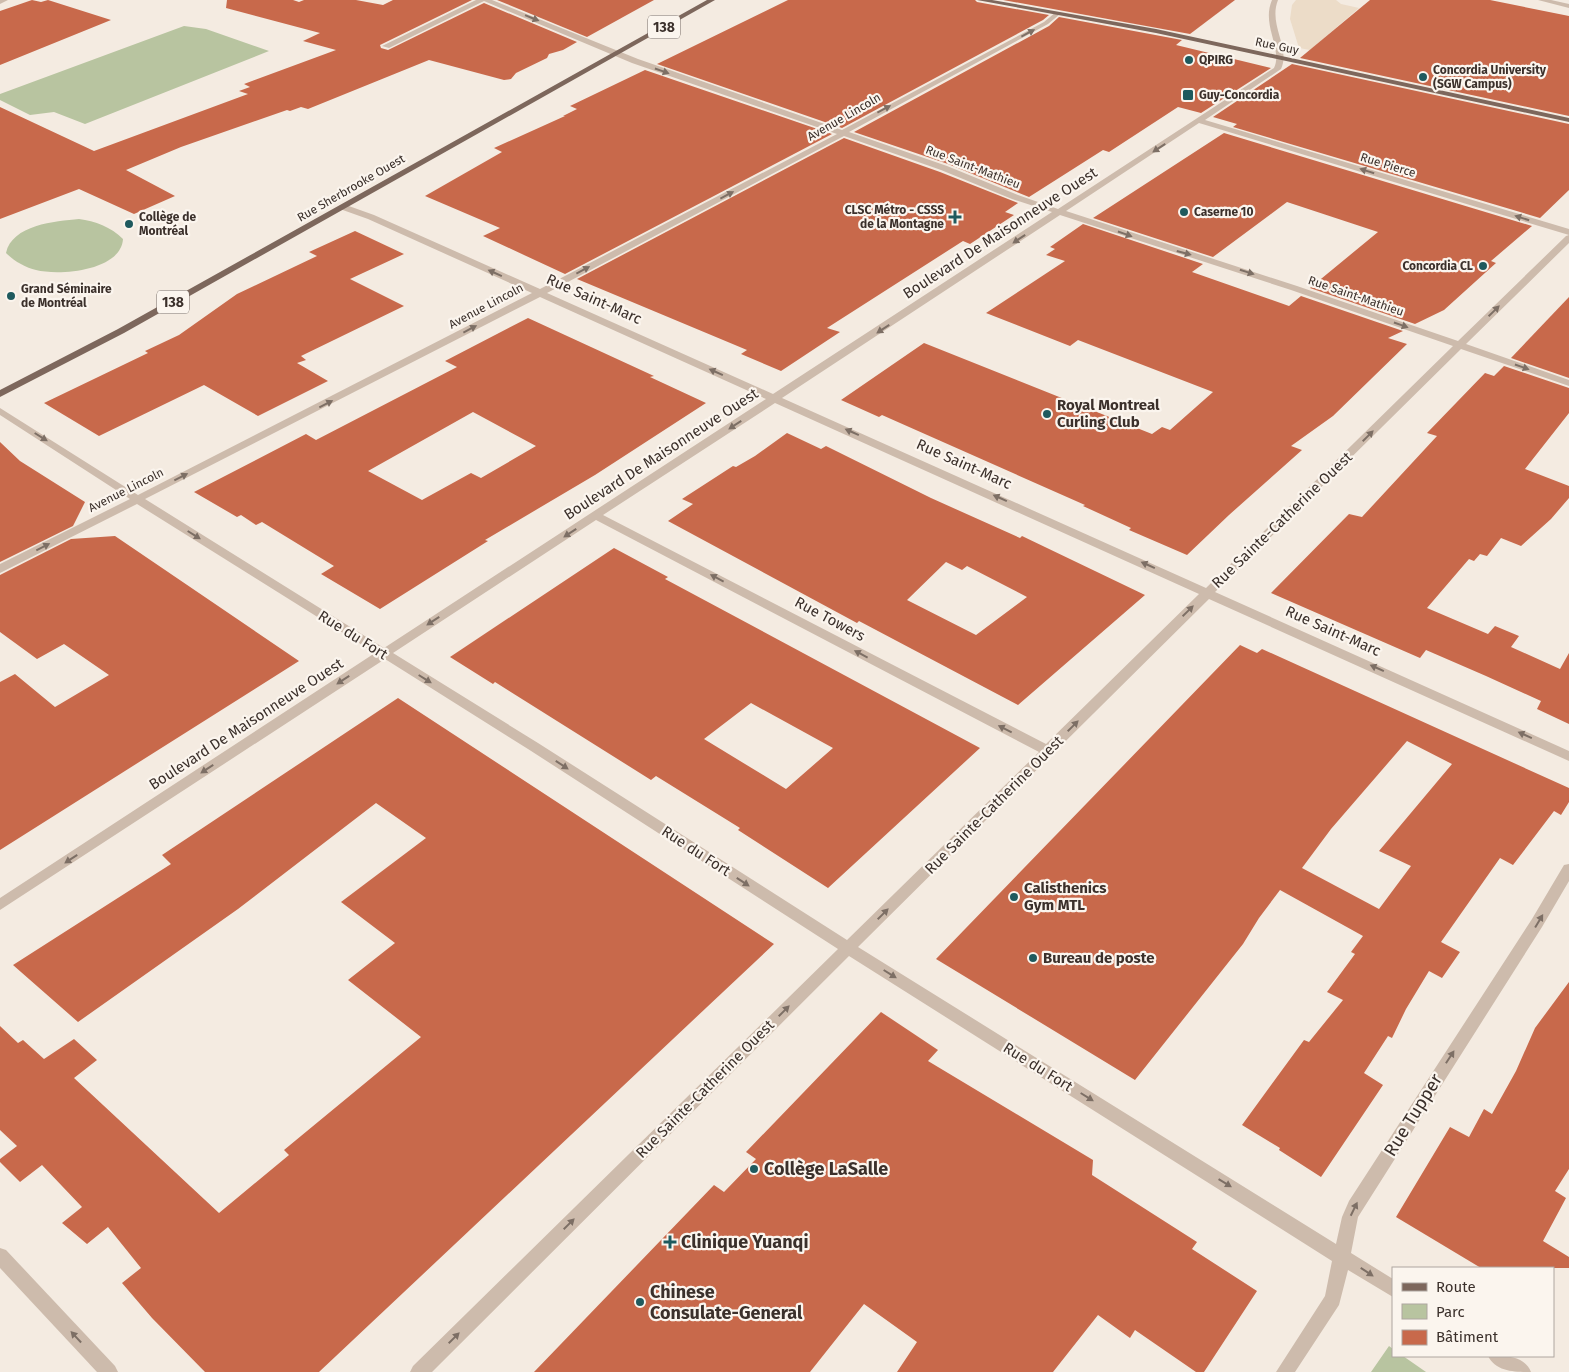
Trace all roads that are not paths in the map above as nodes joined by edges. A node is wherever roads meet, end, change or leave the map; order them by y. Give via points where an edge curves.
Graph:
1 (5, 0) edge
2 (481, 0) edge
3 (486, 0) edge
4 (712, 0) edge
5 (980, 0) edge
6 (1276, 0) edge
7 (1541, 0) edge
8 (0, 2) edge
9 (1569, 6) edge
10 (1058, 13) junction
11 (386, 46) dead end
12 (616, 53) junction
13 (1279, 58) junction
14 (1569, 120) edge
15 (1200, 121) junction
16 (842, 134) junction
17 (344, 207) junction
18 (1059, 212) junction
19 (1569, 232) edge
20 (1569, 238) edge
21 (540, 293) junction
22 (1460, 345) junction
23 (1569, 383) edge
24 (0, 394) edge
25 (776, 398) junction
26 (0, 411) edge
27 (138, 500) junction
28 (596, 516) junction
29 (0, 569) edge
30 (1208, 592) junction
31 (384, 653) junction
32 (1048, 751) junction
33 (1569, 756) edge
34 (1569, 869) edge
35 (0, 905) edge
36 (849, 949) junction
37 (0, 1256) edge
38 (1342, 1256) junction
39 (1392, 1288) edge
40 (1499, 1357) edge
41 (109, 1372) edge
42 (419, 1372) edge
43 (1285, 1372) edge
44 (1522, 1372) edge

1 - 8 street
2 - 11 street
3 -> 12 street, Rue Saint-Mathieu
4 - 12 main road, Rue Sherbrooke Ouest / 138
5 - 10 main road, Rue Guy
6 - 13 street via 1270,13
7 - 9 street
10 - 13 main road, Rue Guy
16 -> 10 street, Avenue Lincoln via 1046,23
12 -> 16 street, Rue Saint-Mathieu
12 - 17 main road, Rue Sherbrooke Ouest / 138
13 - 14 main road, Rue Guy
13 - 15 street, Boulevard De Maisonneuve Ouest via 1281,64 1277,70
15 -> 18 street, Boulevard De Maisonneuve Ouest
19 -> 15 street, Rue Pierce
16 - 18 street, Rue Saint-Mathieu via 944,168 1015,198
21 -> 16 street, Avenue Lincoln
21 -> 17 street, Rue Saint-Marc
17 - 24 main road, Rue Sherbrooke Ouest / 138 via 98,344
18 -> 22 street, Rue Saint-Mathieu
18 -> 25 street, Boulevard De Maisonneuve Ouest
22 -> 20 street, Rue Sainte-Catherine Ouest
25 -> 21 street, Rue Saint-Marc
27 -> 21 street, Avenue Lincoln
22 -> 23 street, Rue Saint-Mathieu
30 -> 22 street, Rue Sainte-Catherine Ouest
25 -> 28 street, Boulevard De Maisonneuve Ouest
30 -> 25 street, Rue Saint-Marc
26 -> 27 street, Rue du Fort
29 -> 27 street, Avenue Lincoln
27 -> 31 street, Rue du Fort
28 -> 31 street, Boulevard De Maisonneuve Ouest
32 -> 28 street, Rue Towers
32 -> 30 street, Rue Sainte-Catherine Ouest
33 -> 30 street, Rue Saint-Marc
31 -> 35 street, Boulevard De Maisonneuve Ouest
31 -> 36 street, Rue du Fort
36 -> 32 street, Rue Sainte-Catherine Ouest
38 -> 34 street, Rue Tupper via 1355,1206
36 -> 38 street, Rue du Fort
42 -> 36 street, Rue Sainte-Catherine Ouest
41 -> 37 street
38 -> 39 street, Rue du Fort
38 - 43 street, Rue Tupper via 1333,1299
40 - 44 street

